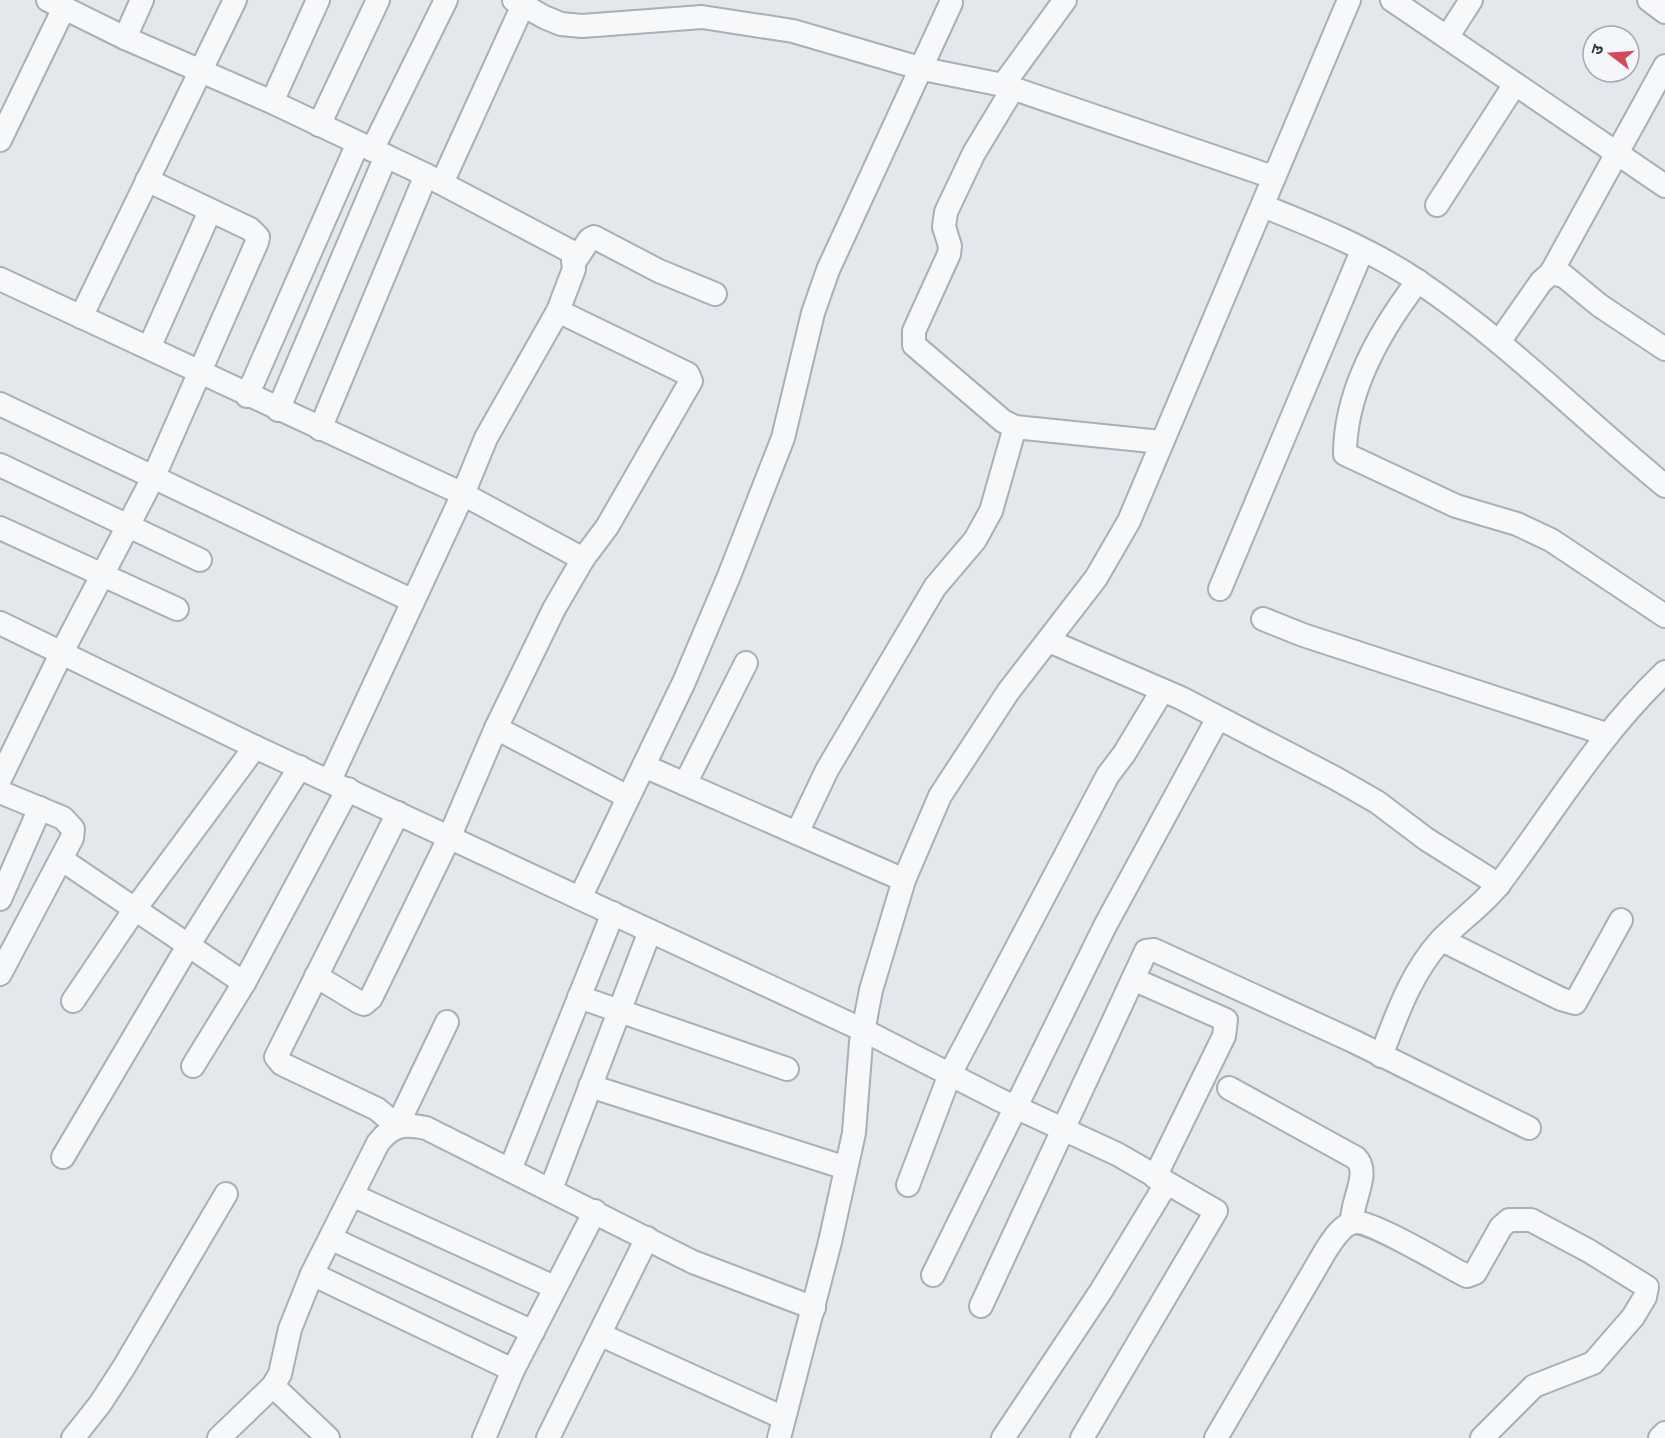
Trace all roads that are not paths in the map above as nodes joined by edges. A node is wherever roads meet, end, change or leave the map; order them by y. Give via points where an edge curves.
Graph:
1 (142, 0) edge
2 (235, 0) edge
3 (318, 0) edge
4 (378, 0) edge
5 (446, 0) edge
6 (1065, 0) edge
7 (1349, 0) edge
8 (1392, 0) edge
9 (1471, 0) edge
10 (1649, 0) edge
11 (518, 3) edge
12 (951, 3) dead end
13 (56, 4) edge
14 (1665, 12) edge
15 (1448, 36) junction
16 (125, 38) junction
17 (1665, 66) edge
18 (923, 69) junction
19 (200, 72) junction
20 (1515, 84) junction
21 (1003, 85) junction
22 (272, 102) junction
23 (320, 125) junction
24 (0, 140) edge
25 (372, 150) junction
26 (1618, 153) junction
27 (1274, 177) junction
28 (434, 179) junction
29 (147, 180) junction
30 (1665, 186) edge
31 (1437, 205) dead end
32 (1263, 206) junction
33 (210, 211) junction
34 (1362, 251) junction
35 (575, 261) junction
36 (1551, 273) junction
37 (0, 279) edge
38 (1418, 281) junction
39 (715, 294) dead end
40 (558, 311) junction
41 (81, 317) junction
42 (1499, 342) junction
43 (149, 348) junction
44 (1665, 349) edge
45 (202, 372) junction
46 (247, 396) junction
47 (0, 404) edge
48 (278, 410) junction
49 (1015, 427) junction
50 (320, 429) junction
51 (1161, 442) junction
52 (0, 465) edge
53 (154, 476) junction
54 (1665, 486) edge
55 (463, 494) junction
56 (129, 526) junction
57 (0, 528) edge
58 (583, 559) junction
59 (200, 560) dead end
60 (104, 574) junction
61 (1220, 589) dead end
62 (413, 601) junction
63 (177, 609) dead end
64 (1665, 616) edge
65 (1263, 619) dead end
66 (0, 623) edge
67 (1049, 641) junction
68 (62, 652) junction
69 (746, 663) dead end
70 (1665, 672) edge
71 (1162, 692) junction
72 (1218, 718) junction
73 (496, 728) junction
74 (1606, 734) junction
75 (255, 747) junction
76 (644, 766) junction
77 (300, 767) junction
78 (0, 779) edge
79 (339, 784) junction
80 (685, 784) junction
81 (0, 792) edge
82 (628, 797) junction
83 (40, 808) junction
84 (398, 813) junction
85 (797, 832) junction
86 (448, 838) junction
87 (61, 859) junction
88 (904, 880) junction
89 (1498, 885) junction
90 (580, 898) junction
91 (0, 899) edge
92 (135, 909) junction
93 (613, 913) junction
94 (1621, 920) dead end
95 (650, 931) junction
96 (1442, 940) junction
97 (188, 946) junction
98 (3, 962) edge
99 (316, 976) junction
100 (1133, 979) junction
101 (244, 983) junction
102 (579, 998) junction
103 (73, 1001) dead end
104 (619, 1011) junction
105 (447, 1022) dead end
106 (863, 1030) junction
107 (1381, 1056) junction
108 (193, 1066) dead end
109 (787, 1069) dead end
110 (950, 1074) junction
111 (590, 1086) junction
112 (1229, 1088) dead end
113 (1015, 1106) junction
114 (397, 1126) junction
115 (1529, 1128) dead end
116 (1065, 1129) junction
117 (63, 1157) dead end
118 (846, 1168) junction
119 (510, 1170) junction
120 (1161, 1181) junction
121 (908, 1185) dead end
122 (551, 1189) junction
123 (226, 1194) dead end
124 (352, 1195) junction
125 (595, 1211) junction
126 (1352, 1222) junction
127 (647, 1238) junction
128 (332, 1239) junction
129 (312, 1274) junction
130 (933, 1275) dead end
131 (554, 1287) junction
132 (981, 1306) dead end
133 (814, 1308) junction
134 (533, 1332) junction
135 (601, 1335) junction
136 (513, 1370) junction
137 (273, 1386) junction
138 (781, 1428) edge
139 (1665, 1432) edge
140 (74, 1438) edge
141 (219, 1438) edge
142 (328, 1438) edge
143 (484, 1438) edge
144 (548, 1438) edge
145 (1003, 1438) edge
146 (1082, 1438) edge
147 (1216, 1438) edge
148 (1482, 1438) edge
149 (1660, 1438) edge

1 - 16 street
2 - 19 street
3 - 22 street
4 - 23 street
5 - 25 street
6 - 21 street
7 - 27 street
8 - 15 street
9 - 15 street
10 - 14 street
11 - 18 street via 561,24 582,26 722,18 793,31
11 - 28 street
12 - 18 street
13 - 16 street
13 - 24 street
15 - 20 street
16 - 19 street
17 - 26 street
18 - 21 street
18 - 76 street via 828,270 813,314 783,438 702,640
19 - 22 street
19 - 29 street
20 - 26 street
20 - 31 street
21 - 27 street
21 - 49 street via 1009,95 974,153 946,212 948,254 912,339 919,351
22 - 23 street
23 - 25 street
25 - 28 street
25 - 46 street
25 - 48 street
26 - 30 street
26 - 36 street
27 - 32 street
28 - 35 street via 565,246
28 - 50 street
29 - 33 street
29 - 41 street
32 - 34 street
32 - 51 street
33 - 43 street
33 - 45 street via 250,229 258,237
34 - 38 street
34 - 61 street
35 - 39 street via 594,237 659,271
35 - 40 street
36 - 42 street
36 - 44 street via 1564,276 1599,305
37 - 41 street
38 - 42 street
38 - 64 street via 1395,311 1364,372 1351,406 1345,454 1456,506 1517,524 1551,540
40 - 55 street via 486,438
40 - 58 street via 691,378 607,527
41 - 43 street
42 - 54 street
43 - 45 street
45 - 46 street
45 - 53 street
46 - 48 street
47 - 53 street
48 - 50 street
49 - 51 street
49 - 85 street via 991,511 975,540 935,587 827,770
50 - 55 street
51 - 67 street via 1130,521 1096,578
52 - 56 street
53 - 56 street
53 - 62 street
55 - 58 street
55 - 62 street
56 - 59 street
56 - 60 street
57 - 60 street
58 - 73 street
60 - 63 street
60 - 68 street
62 - 79 street
65 - 74 street
66 - 68 street
67 - 71 street
67 - 88 street via 1008,692 940,796
68 - 75 street
68 - 78 street
69 - 80 street
70 - 74 street
71 - 72 street
71 - 110 street via 1108,774
72 - 89 street via 1377,802
72 - 113 street via 1105,926
73 - 82 street
73 - 86 street
74 - 89 street
75 - 77 street
75 - 92 street
76 - 80 street
76 - 82 street
77 - 79 street
77 - 97 street
79 - 84 street
79 - 101 street
80 - 85 street
81 - 83 street
82 - 90 street
83 - 87 street via 63,818 73,829
83 - 91 street
84 - 86 street
84 - 99 street
85 - 88 street
86 - 90 street
86 - 99 street via 368,1002 358,1002
87 - 92 street
87 - 98 street
88 - 106 street
89 - 96 street
90 - 93 street
92 - 97 street
92 - 103 street
93 - 95 street
93 - 102 street
94 - 96 street via 1575,1003
95 - 104 street
95 - 106 street
96 - 107 street via 1412,978
97 - 101 street
97 - 117 street
99 - 114 street via 277,1052 278,1060 377,1109
100 - 107 street via 1146,951 1154,950
100 - 116 street
100 - 120 street via 1226,1020 1224,1036
101 - 108 street
102 - 104 street
102 - 119 street
104 - 109 street
104 - 111 street
105 - 114 street
106 - 110 street
106 - 118 street via 854,1133
107 - 115 street
110 - 113 street
110 - 121 street
111 - 118 street
111 - 122 street
112 - 126 street via 1362,1164 1352,1204
113 - 116 street
113 - 130 street
114 - 119 street via 426,1128
114 - 124 street via 378,1143
116 - 120 street
116 - 132 street
118 - 133 street
119 - 122 street
120 - 145 street via 1101,1292
120 - 146 street via 1216,1211
122 - 125 street
123 - 140 street via 124,1367
124 - 128 street
124 - 131 street
125 - 127 street
125 - 131 street
126 - 147 street via 1326,1250
126 - 148 street via 1381,1231 1467,1276 1475,1273 1501,1227 1509,1220 1531,1220 1647,1287 1633,1317 1593,1363 1534,1386
127 - 133 street via 702,1266
127 - 135 street
128 - 129 street
128 - 134 street
129 - 136 street
129 - 137 street
131 - 134 street
133 - 138 street
134 - 136 street
135 - 138 street
135 - 144 street
136 - 143 street
137 - 141 street
137 - 142 street
139 - 149 street

